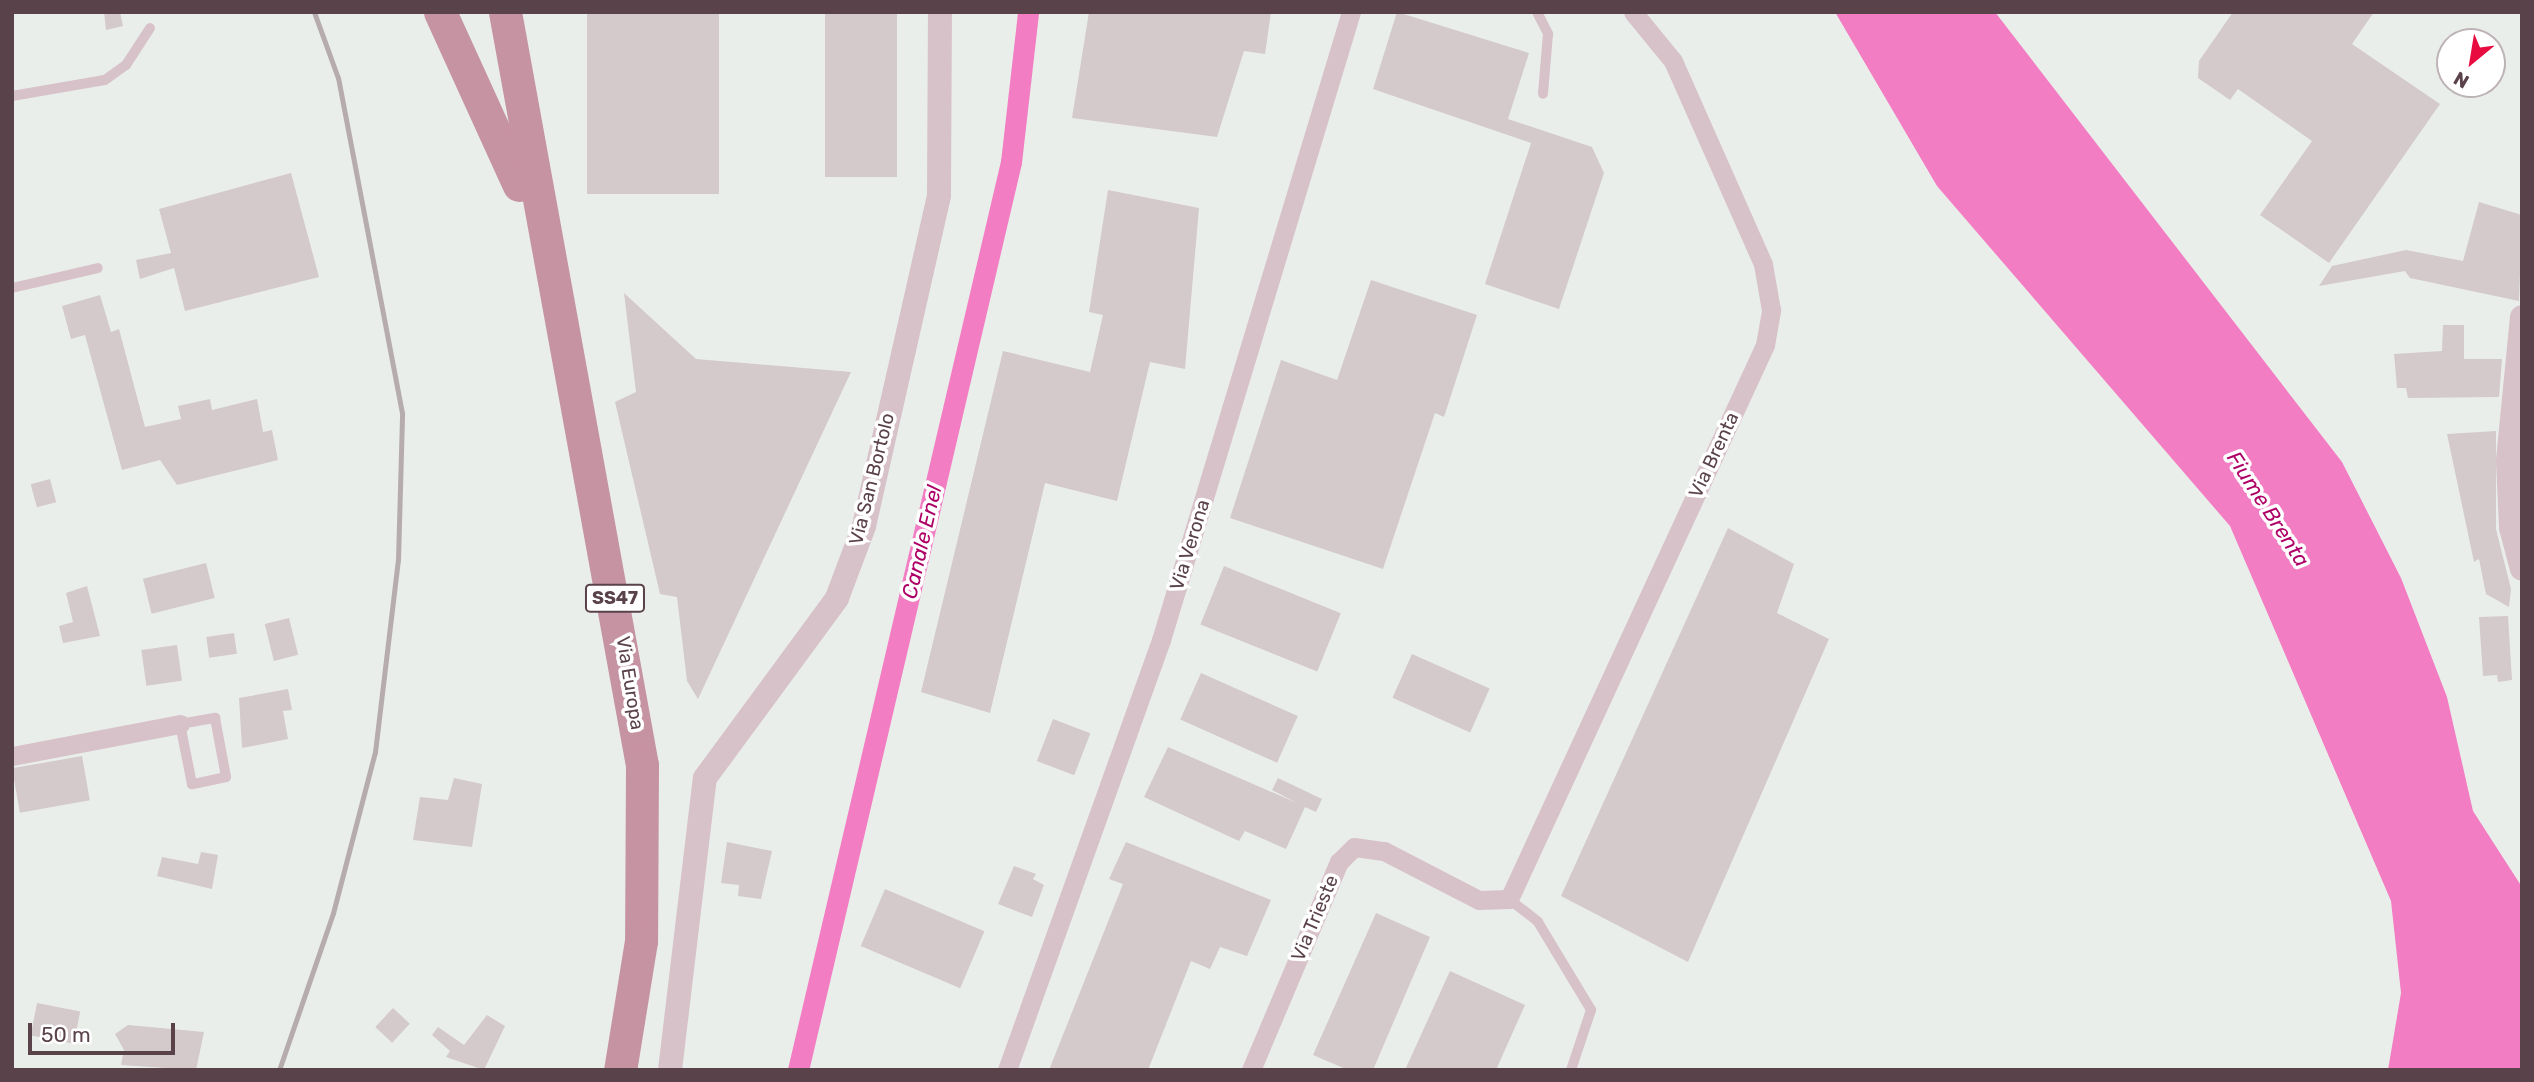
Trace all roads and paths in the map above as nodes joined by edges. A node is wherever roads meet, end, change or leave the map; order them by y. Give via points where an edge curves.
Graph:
1 (440, 12) edge
2 (495, 12) edge
3 (505, 12) edge
4 (940, 12) edge
5 (1351, 12) edge
6 (1537, 12) edge
7 (1633, 12) edge
8 (150, 29) dead end
9 (512, 69) junction
10 (1543, 94) dead end
11 (12, 96) edge
12 (547, 259) junction
13 (98, 268) dead end
14 (12, 288) edge
15 (2522, 317) edge
16 (2522, 569) edge
17 (180, 724) junction
18 (12, 756) edge
19 (1509, 899) junction
20 (620, 1070) edge
21 (670, 1070) edge
22 (1007, 1070) edge
23 (1251, 1070) edge
24 (1571, 1070) edge

1 - 12 highway via 496,127
2 - 9 highway, SS47
3 - 9 highway, SS47
4 - 21 street, Via San Bortolo via 939,195 864,526 837,598 705,778
5 - 22 street, Via Verona via 1161,640
6 - 10 lane via 1548,34
7 - 19 street, Via Brenta via 1673,61 1763,264 1771,310 1765,345
8 - 11 lane via 126,65 105,80
9 - 12 highway, SS47
12 - 20 highway, Via Europa / SS47 via 623,632 642,765 641,941
13 - 14 lane
15 - 16 street via 2508,461 2511,528
17 - 17 lane via 192,784 226,777 215,718
17 - 18 street
19 - 23 street, Via Trieste via 1479,900 1384,851 1354,847 1339,862
19 - 24 lane via 1538,922 1591,1010

